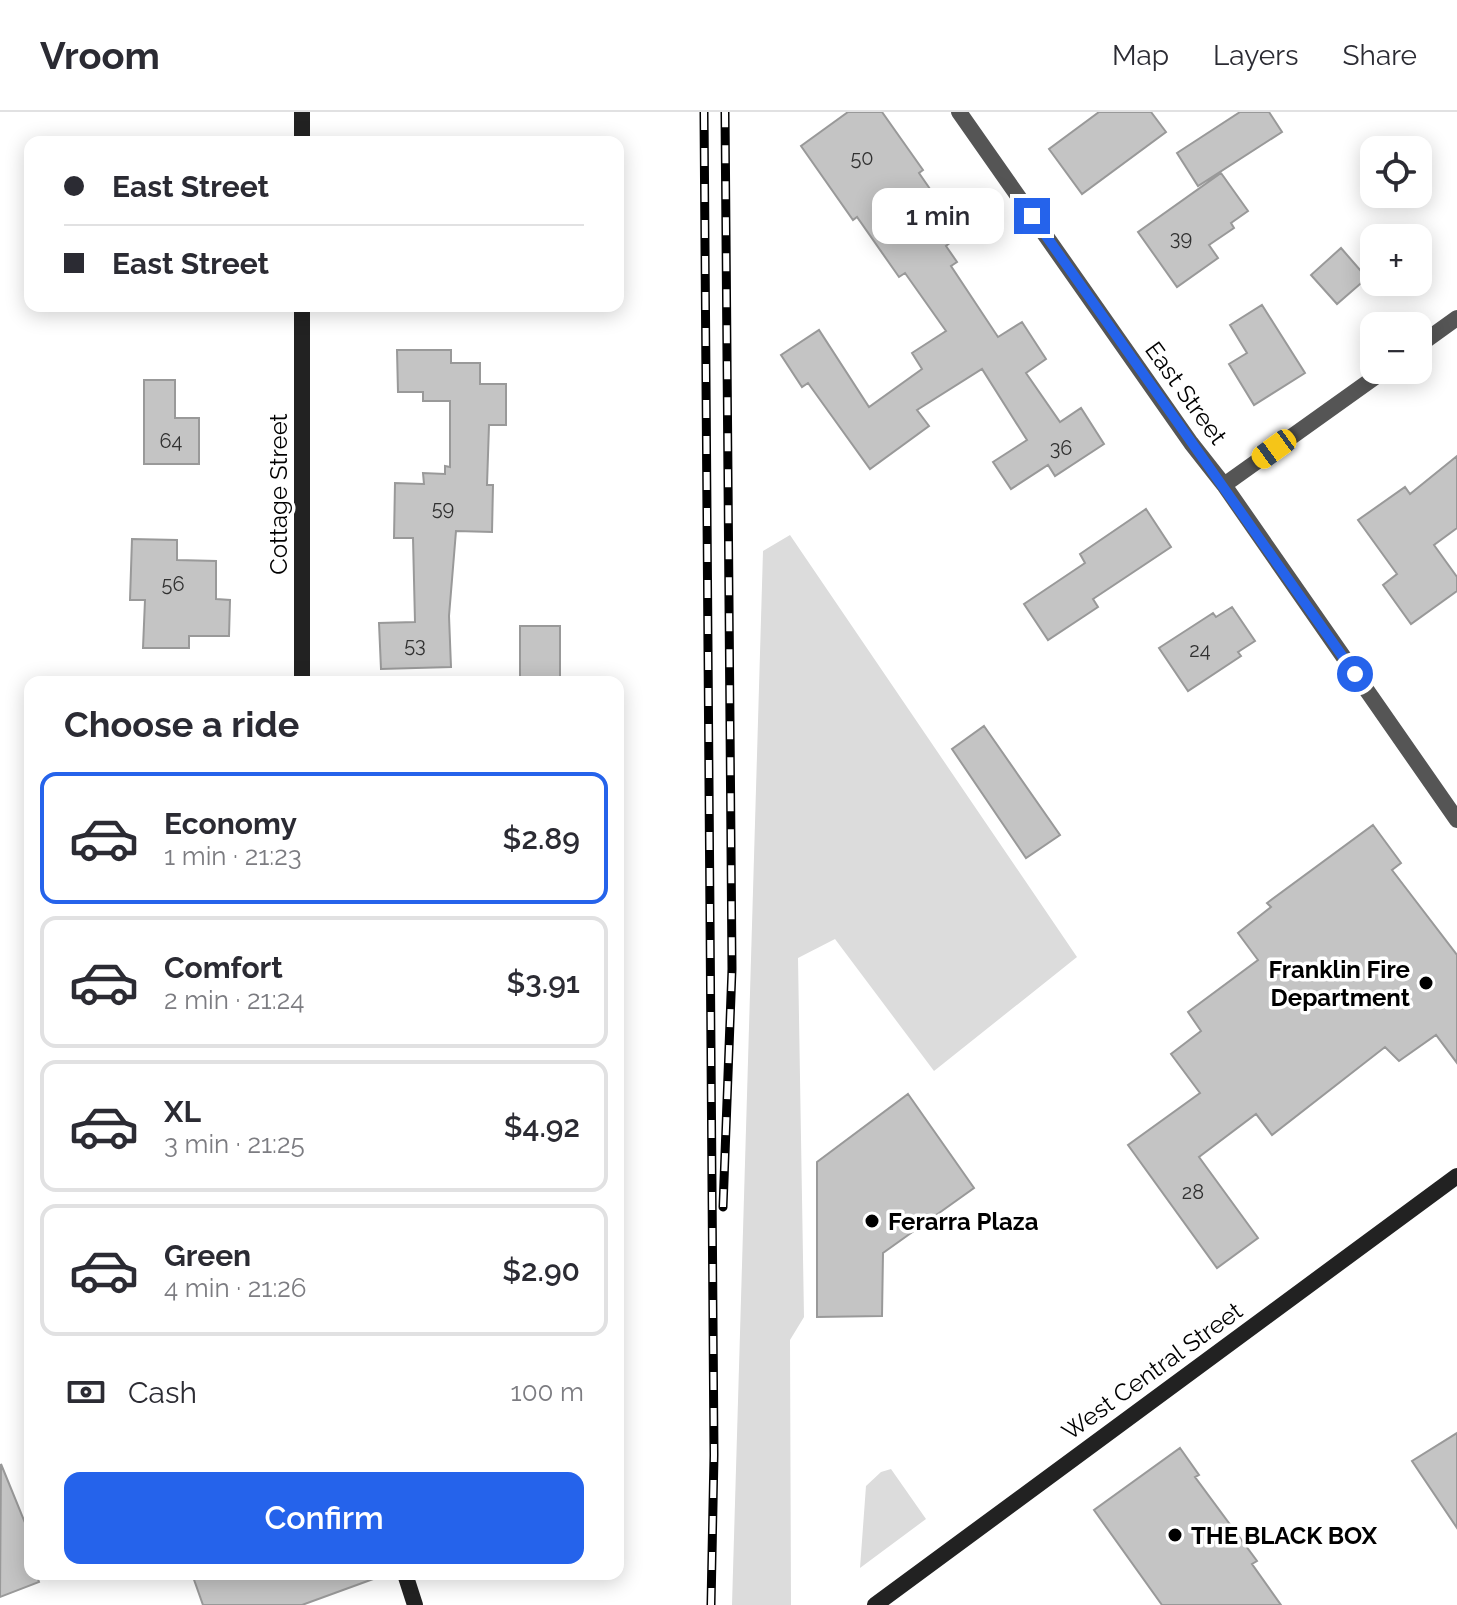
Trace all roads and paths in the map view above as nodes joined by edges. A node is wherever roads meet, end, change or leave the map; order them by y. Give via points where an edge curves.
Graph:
1 (302, 112) edge
2 (967, 115) edge
3 (302, 136) edge
4 (302, 312) edge
5 (1457, 318) edge
6 (1432, 336) edge
7 (1365, 384) edge
8 (1224, 485) junction
9 (302, 676) edge
10 (1457, 820) edge
11 (1457, 1176) edge
12 (407, 1580) edge
13 (415, 1605) edge
14 (875, 1605) edge

1 - 3 main road
2 - 8 street, East Street
4 - 9 main road, Cottage Street
5 - 6 street
7 - 8 street
8 - 10 street, East Street
11 - 14 main road, West Central Street
12 - 13 main road

